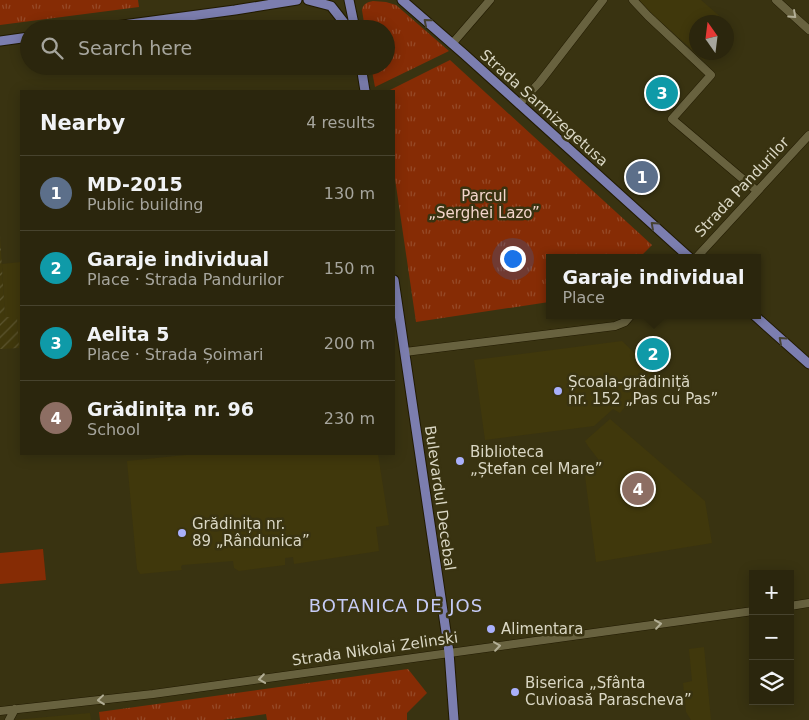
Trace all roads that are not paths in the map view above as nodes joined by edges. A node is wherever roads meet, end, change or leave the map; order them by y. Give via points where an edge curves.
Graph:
1 (297, 0) edge
2 (308, 0) edge
3 (349, 0) edge
4 (402, 0) edge
5 (490, 0) edge
6 (603, 0) edge
7 (633, 0) edge
8 (776, 0) edge
9 (160, 20) edge
10 (342, 20) edge
11 (353, 20) edge
12 (809, 30) edge
13 (20, 38) edge
14 (0, 41) edge
15 (452, 44) junction
16 (362, 75) edge
17 (365, 90) edge
18 (519, 104) junction
19 (809, 135) edge
20 (757, 191) junction
21 (684, 254) edge
22 (700, 254) edge
23 (395, 287) edge
24 (628, 319) edge
25 (758, 319) edge
26 (405, 352) junction
27 (809, 364) edge
28 (809, 603) edge
29 (794, 605) edge
30 (749, 612) edge
31 (449, 652) junction
32 (15, 709) junction
33 (0, 711) edge
34 (9, 720) edge
35 (454, 720) edge

1 - 9 main road
2 - 10 main road via 331,6
3 - 11 main road
15 -> 4 main road, Strada Sarmizegetusa
5 - 15 street
6 - 18 street
7 - 20 street via 712,75 672,119
8 -> 12 street
13 - 14 main road
15 - 18 main road, Strada Sarmizegetusa
16 - 17 main road
21 -> 18 main road, Strada Sarmizegetusa
19 - 20 street, Strada Pandurilor
20 - 22 street, Strada Pandurilor
23 - 26 main road, Bulevardul Decebal
24 - 26 street via 609,327
27 -> 25 main road
26 - 31 main road, Bulevardul Decebal
28 - 29 street
31 -> 30 street, Strada Nikolai Zelinski
31 -> 32 street, Strada Nikolai Zelinski via 153,694
31 - 35 main road, Bulevardul Decebal
32 - 33 street, Strada Nikolai Zelinski
32 - 34 street

